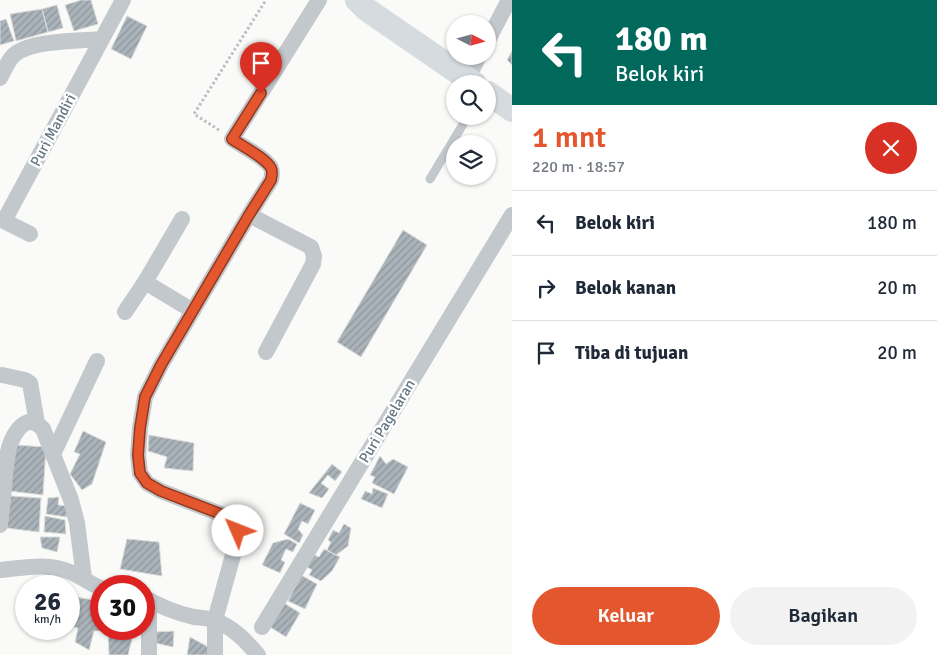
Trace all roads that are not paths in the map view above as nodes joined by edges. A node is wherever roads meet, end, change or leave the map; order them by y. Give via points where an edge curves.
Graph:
1 (123, 0) edge
2 (319, 0) edge
3 (358, 0) edge
4 (509, 0) edge
5 (496, 25) edge
6 (102, 39) junction
7 (463, 75) edge
8 (0, 78) edge
9 (496, 99) edge
10 (512, 110) edge
11 (463, 125) edge
12 (430, 179) dead end
13 (249, 215) junction
14 (512, 215) edge
15 (182, 219) dead end
16 (2, 220) edge
17 (30, 234) dead end
18 (145, 282) junction
19 (193, 311) junction
20 (125, 312) dead end
21 (266, 352) dead end
22 (97, 360) dead end
23 (2, 375) dead end
24 (37, 423) junction
25 (53, 454) junction
26 (0, 525) edge
27 (0, 570) edge
28 (84, 578) junction
29 (90, 582) edge
30 (155, 602) edge
31 (214, 620) junction
32 (262, 627) dead end
33 (148, 640) edge
34 (149, 655) edge
35 (215, 655) edge
36 (258, 655) edge

1 - 6 street, Puri Mandiri
2 - 13 street via 232,139 266,162 272,173
3 - 7 street via 366,9
4 - 5 street
6 - 8 street via 42,44 20,51 12,56
6 - 16 street, Puri Mandiri
9 - 10 street
11 - 12 lane
13 - 19 street
13 - 21 street via 311,247 314,256 313,264
14 - 32 street, Puri Pagelaran
15 - 18 street
16 - 17 street, Puri Mandiri
18 - 19 street
18 - 20 street
19 - 31 street via 145,397 138,455 140,473 147,483 231,518 236,524 238,537
22 - 25 street
23 - 24 street via 30,383
24 - 25 street via 43,429
24 - 26 street via 23,425 12,440
25 - 28 street via 73,506
27 - 28 street via 57,567
28 - 29 street
30 - 31 street via 182,614
31 - 35 street
31 - 36 street via 242,637
33 - 34 street

